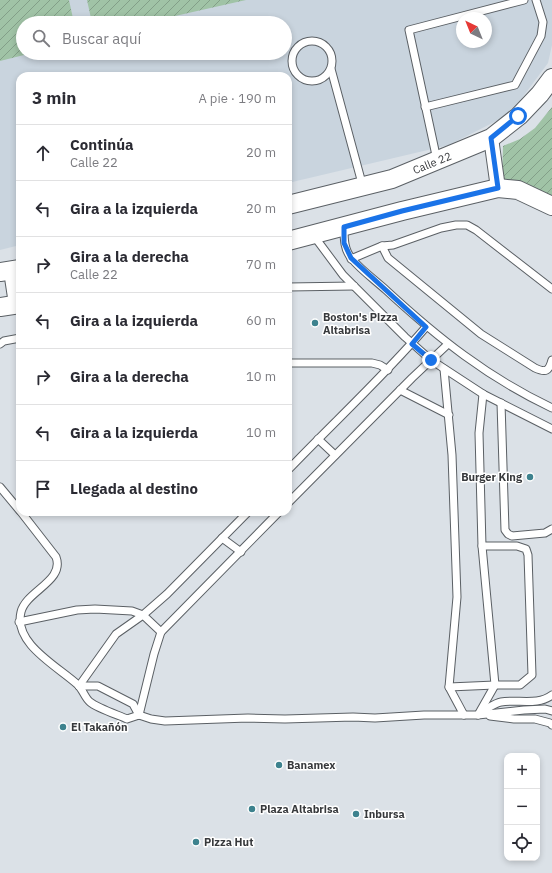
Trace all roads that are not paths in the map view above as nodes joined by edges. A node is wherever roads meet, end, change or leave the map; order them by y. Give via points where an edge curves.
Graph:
1 (524, 0) edge
2 (536, 0) edge
3 (331, 69) junction
4 (552, 78) edge
5 (425, 107) junction
6 (491, 138) junction
7 (437, 160) junction
8 (363, 187) junction
9 (498, 188) junction
10 (292, 204) edge
11 (552, 206) edge
12 (344, 227) junction
13 (314, 235) junction
14 (292, 240) edge
15 (382, 246) junction
16 (351, 258) junction
17 (10, 271) edge
18 (354, 286) junction
19 (292, 287) edge
20 (552, 289) edge
21 (12, 305) edge
22 (426, 327) junction
23 (16, 339) edge
24 (0, 344) edge
25 (412, 344) junction
26 (448, 344) junction
27 (431, 360) junction
28 (552, 360) edge
29 (292, 364) edge
30 (444, 369) junction
31 (388, 370) junction
32 (400, 390) junction
33 (483, 394) junction
34 (501, 403) junction
35 (552, 408) edge
36 (449, 415) junction
37 (552, 429) edge
38 (318, 439) junction
39 (335, 455) junction
40 (292, 466) edge
41 (0, 487) edge
42 (292, 499) edge
43 (16, 507) edge
44 (23, 516) edge
45 (244, 516) edge
46 (275, 516) edge
47 (552, 529) edge
48 (222, 538) junction
49 (482, 546) junction
50 (241, 552) junction
51 (143, 615) junction
52 (19, 622) junction
53 (162, 632) junction
54 (495, 685) junction
55 (79, 686) junction
56 (449, 687) junction
57 (552, 695) edge
58 (552, 711) edge
59 (139, 715) junction
60 (464, 715) junction
61 (478, 715) junction
62 (552, 725) edge

1 - 5 lane via 409,30
2 - 5 lane via 543,22 541,36 515,85
3 - 3 lane via 328,74 316,81 309,81 297,75 292,57 299,45 305,42 318,42 329,49 332,55
3 - 8 lane
4 - 6 street, Calle 22 via 518,116
5 - 7 lane
6 - 7 street, Calle 22
6 - 9 street
7 - 8 street, Calle 22 via 392,179
8 - 10 street, Calle 22
9 - 11 street via 518,190
9 - 12 street
12 - 13 street
12 - 16 lane via 344,243
13 - 14 street
13 - 18 lane
15 - 16 lane
15 - 20 lane via 393,246 441,228 467,225
15 - 28 lane via 388,258 481,334 543,372 551,366
16 - 22 lane
17 - 21 street
18 - 19 lane
18 - 25 lane
22 - 25 lane
22 - 26 lane
23 - 24 lane
25 - 27 lane
25 - 31 lane
26 - 27 lane
26 - 35 lane via 504,383
27 - 30 lane
27 - 32 lane
29 - 31 lane via 372,363
30 - 33 lane
30 - 36 lane
31 - 38 lane
32 - 36 lane
32 - 39 lane
33 - 34 lane
33 - 49 lane via 479,433
34 - 37 lane
34 - 47 lane via 505,530 512,536 546,533
36 - 56 lane via 457,597
38 - 39 lane
38 - 40 lane
39 - 42 lane
41 - 43 lane
44 - 52 lane via 59,564 56,572 28,599 21,611
45 - 48 lane
46 - 50 lane
48 - 50 lane
48 - 51 lane via 168,594
49 - 54 lane
49 - 54 lane via 516,546 526,549 528,555 532,675 520,685
50 - 53 lane
51 - 52 lane via 132,611 77,610
51 - 53 lane
51 - 55 lane via 116,634
52 - 55 lane via 24,635 34,648
53 - 59 lane
54 - 56 lane
54 - 61 lane
55 - 59 lane via 98,686 133,704
55 - 59 lane via 90,702 127,719
56 - 60 lane
57 - 61 lane via 534,701 500,702
58 - 61 lane via 524,710
59 - 60 lane via 165,721
60 - 61 lane
61 - 62 lane via 514,719 535,718

